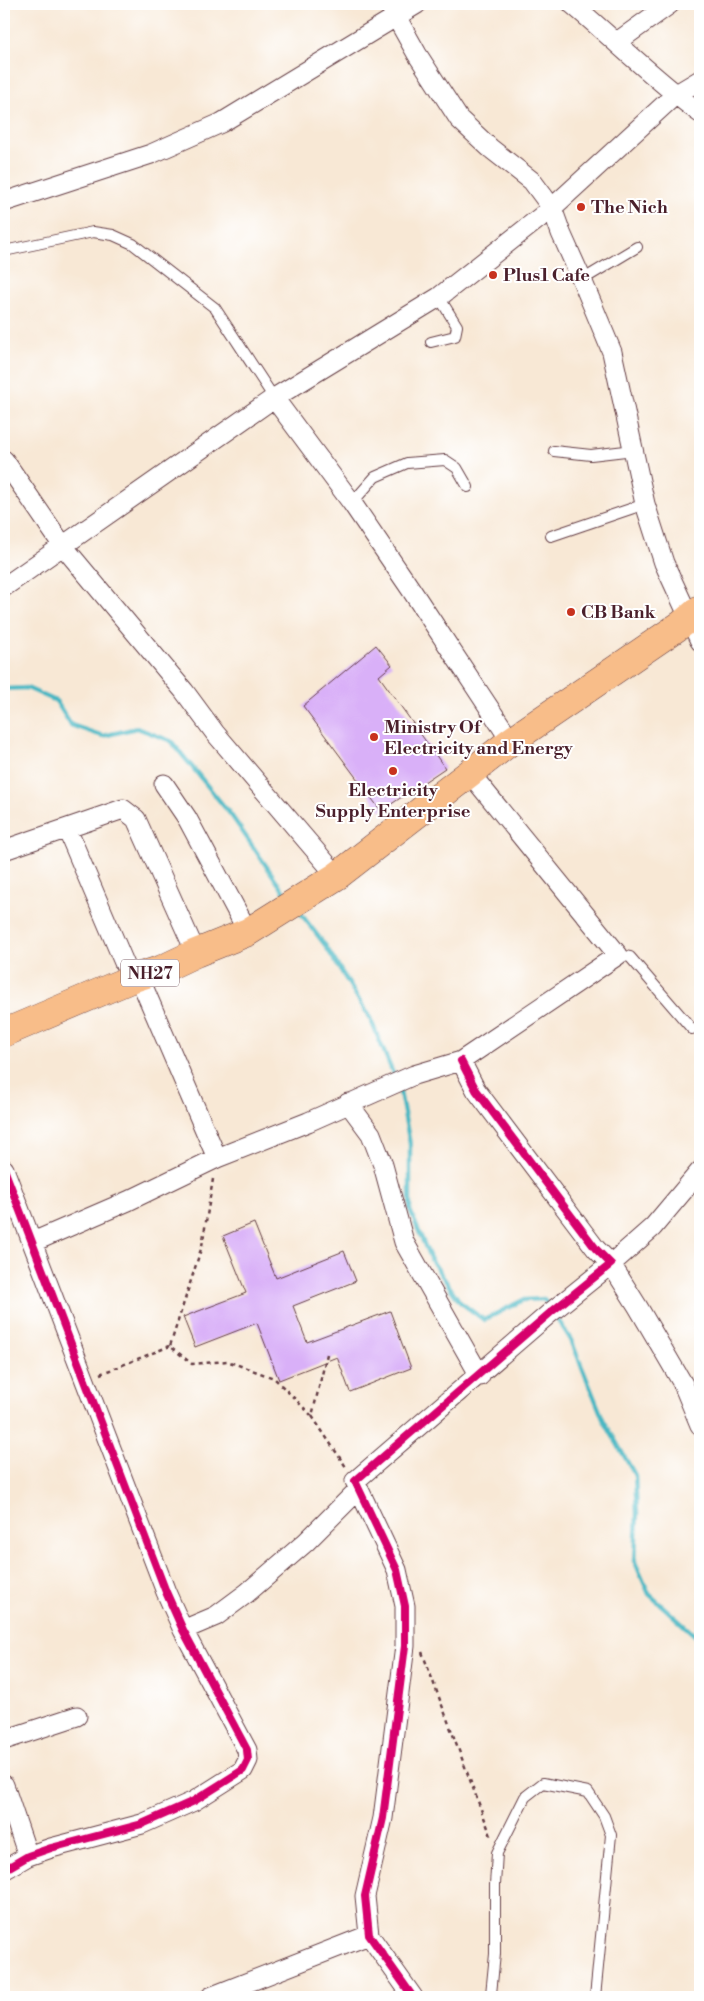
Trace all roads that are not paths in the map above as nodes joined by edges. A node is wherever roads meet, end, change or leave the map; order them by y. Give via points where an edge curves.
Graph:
1 (417, 4) edge
2 (572, 4) edge
3 (670, 4) edge
4 (393, 10) edge
5 (617, 42) junction
6 (700, 80) edge
7 (675, 95) junction
8 (700, 113) edge
9 (4, 202) edge
10 (552, 208) junction
11 (637, 247) dead end
12 (4, 251) edge
13 (582, 280) junction
14 (439, 296) junction
15 (431, 342) dead end
16 (274, 398) junction
17 (634, 450) junction
18 (554, 451) dead end
19 (4, 460) edge
20 (468, 488) dead end
21 (352, 503) junction
22 (645, 504) junction
23 (551, 536) dead end
24 (63, 546) junction
25 (4, 587) edge
26 (697, 622) edge
27 (510, 741) junction
28 (469, 772) junction
29 (164, 784) dead end
30 (67, 829) junction
31 (4, 850) edge
32 (326, 883) junction
33 (248, 932) junction
34 (196, 953) junction
35 (618, 955) junction
36 (135, 978) junction
37 (692, 1029) dead end
38 (4, 1033) edge
39 (461, 1061) junction
40 (348, 1103) junction
41 (216, 1158) junction
42 (4, 1169) edge
43 (700, 1171) edge
44 (33, 1242) junction
45 (611, 1264) junction
46 (480, 1376) junction
47 (700, 1425) edge
48 (357, 1485) junction
49 (183, 1630) junction
50 (77, 1716) dead end
51 (4, 1740) edge
52 (4, 1785) edge
53 (11, 1834) edge
54 (28, 1856) junction
55 (4, 1870) edge
56 (369, 1935) junction
57 (210, 1997) edge
58 (413, 1997) edge
59 (493, 1997) edge
60 (595, 1997) edge

1 - 4 street
2 - 5 street
3 - 5 street
4 - 9 street via 221,122 151,154
4 - 10 street via 459,119 532,181
5 - 7 street
6 - 7 street
7 - 8 street
7 - 10 street
10 - 13 street
10 - 14 street
11 - 13 lane
12 - 16 lane via 93,232 113,235 134,244 216,308
13 - 17 street via 612,352
14 - 15 lane via 457,331 455,336
14 - 16 street
16 - 21 street
16 - 24 street
17 - 18 lane via 590,455
17 - 22 street
19 - 24 street
20 - 21 lane via 457,468 444,460 407,463 375,477
21 - 27 street
22 - 23 lane
22 - 26 street via 664,563
24 - 25 street
24 - 32 street via 184,691
26 - 27 main road, NH27 via 682,624
27 - 28 main road, NH27
28 - 32 main road, NH27
28 - 35 street
29 - 33 street via 187,818
30 - 31 street
30 - 34 street via 123,808 136,818
30 - 36 street
32 - 33 main road, NH27
33 - 34 main road, NH27
34 - 36 main road, NH27
35 - 37 lane via 630,956
35 - 39 street
36 - 38 main road, NH27
36 - 41 street
39 - 40 street via 414,1075
39 - 45 street via 476,1090 596,1249
40 - 41 street
40 - 46 street via 370,1134 383,1165 404,1242
41 - 44 street
42 - 44 street
43 - 45 street via 653,1227
44 - 49 street
45 - 46 street
45 - 47 street via 683,1384
46 - 48 street
48 - 49 street via 306,1542 247,1593 216,1616
48 - 56 street via 397,1570 405,1606 405,1646 383,1818 365,1896
49 - 54 street via 247,1750 244,1770 194,1801 142,1824
50 - 51 street
52 - 53 street
53 - 54 street
54 - 55 street
56 - 57 street
56 - 58 street
59 - 60 lane via 490,1994 495,1954 497,1853 525,1797 543,1783 588,1792 604,1816 611,1836

